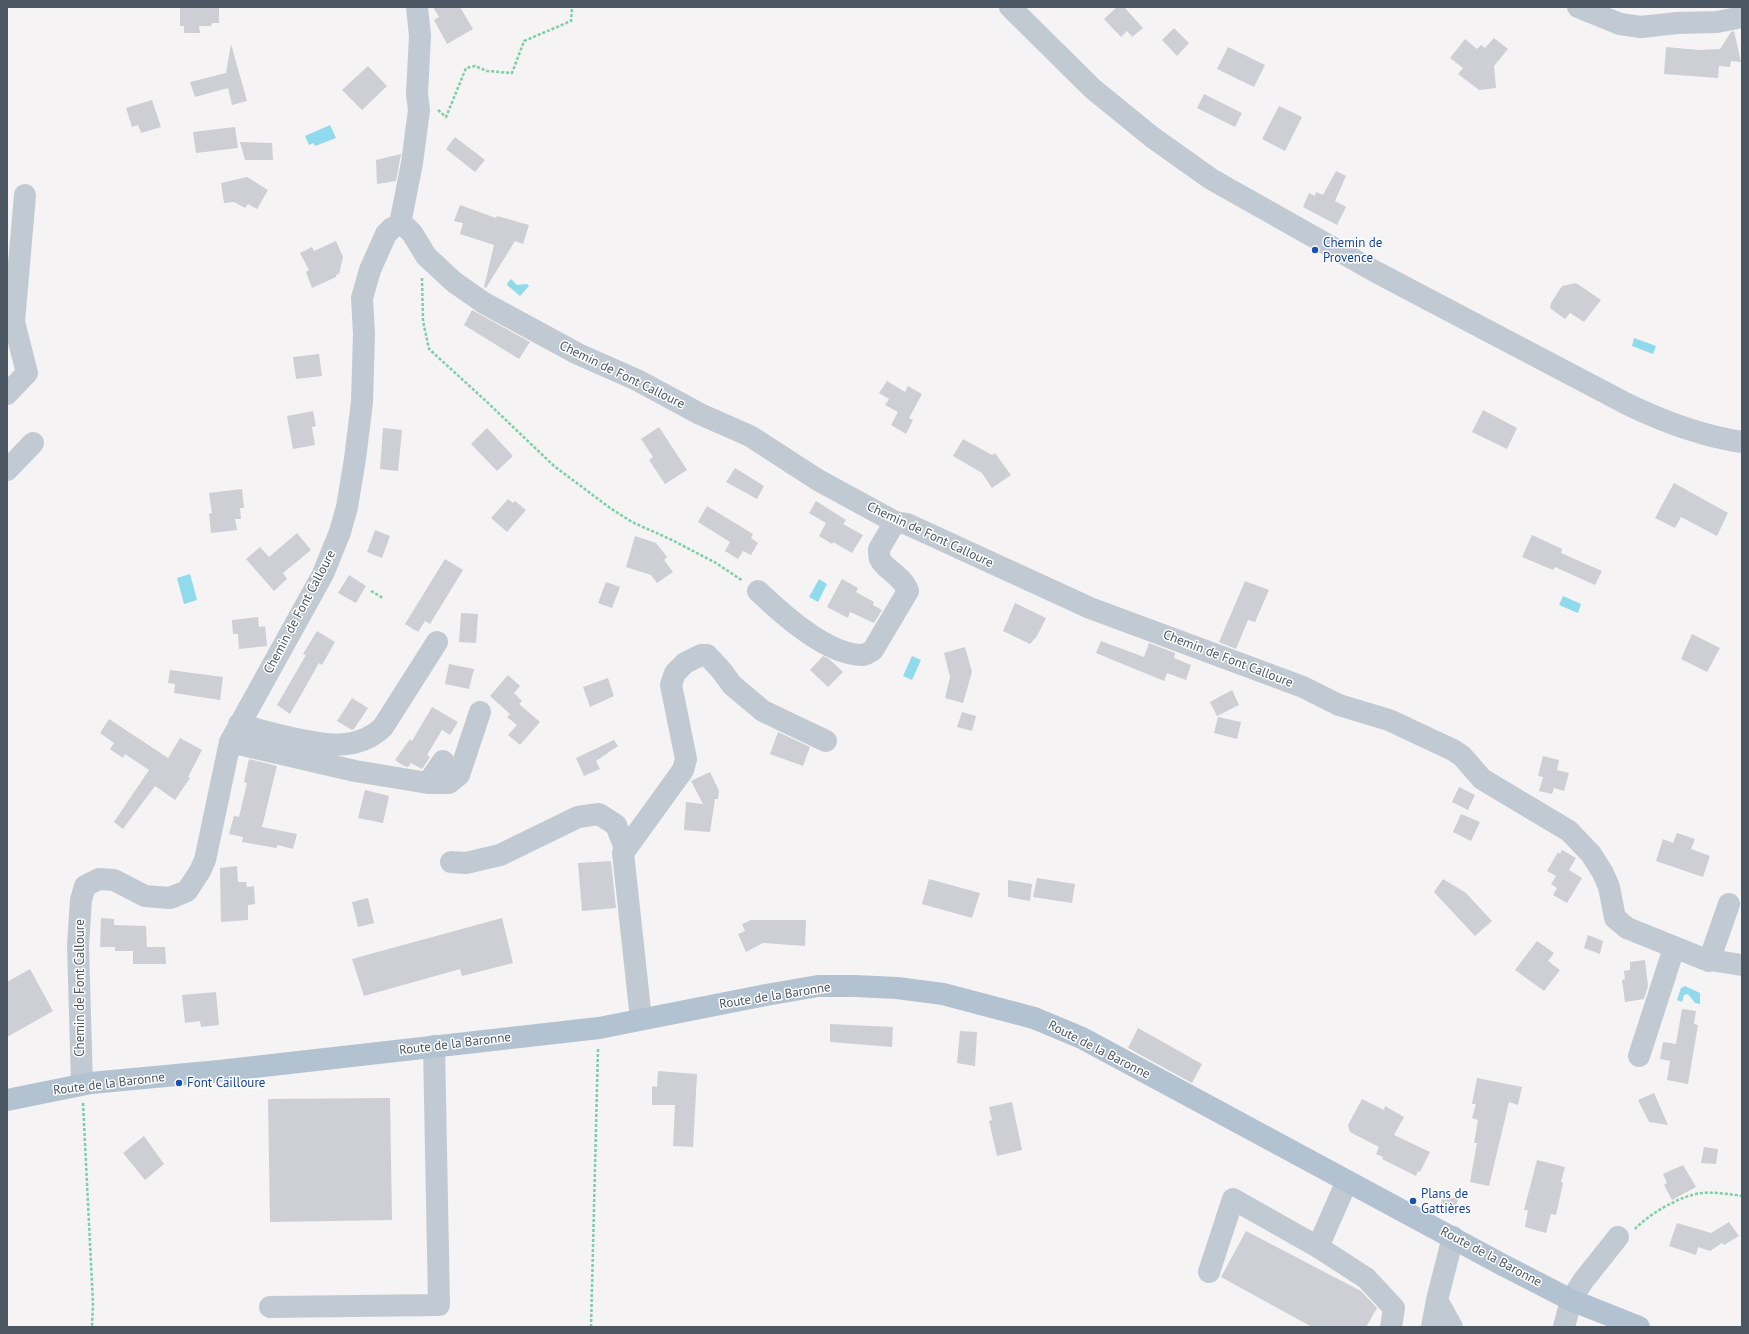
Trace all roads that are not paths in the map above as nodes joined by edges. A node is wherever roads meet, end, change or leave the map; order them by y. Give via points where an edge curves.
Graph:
1 (417, 7) edge
2 (1010, 7) edge
3 (1578, 7) edge
4 (1742, 17) edge
5 (25, 195) dead end
6 (400, 224) junction
7 (10, 322) edge
8 (7, 394) edge
9 (1742, 442) edge
10 (33, 443) dead end
11 (7, 470) edge
12 (895, 522) junction
13 (758, 591) road end
14 (437, 642) dead end
15 (480, 712) dead end
16 (234, 733) junction
17 (826, 741) dead end
18 (442, 761) dead end
19 (428, 783) junction
20 (625, 848) junction
21 (451, 862) dead end
22 (1729, 904) dead end
23 (1674, 948) junction
24 (1709, 961) junction
25 (1742, 966) edge
26 (641, 1019) junction
27 (434, 1046) junction
28 (1640, 1056) dead end
29 (82, 1084) junction
30 (7, 1100) edge
31 (1348, 1181) junction
32 (1618, 1236) road end
33 (1453, 1237) junction
34 (1318, 1246) junction
35 (1210, 1272) dead end
36 (1437, 1300) junction
37 (1572, 1300) junction
38 (270, 1306) dead end
39 (1391, 1327) edge
40 (1432, 1327) edge
41 (1452, 1327) edge
42 (1564, 1327) edge
43 (1639, 1327) edge

1 - 6 street via 420,36 417,94 419,110
2 - 9 street via 1093,89 1152,137 1211,179 1376,272 1627,404 1658,419 1693,431
3 - 4 street via 1620,24 1641,27 1717,22
5 - 7 street
6 - 12 street, Chemin de Font Calloure via 412,233 426,256 454,282 484,303 572,350 750,436 818,480
6 - 16 street, Chemin de Font Calloure via 386,234 370,270 362,298 362,402 355,459 340,532 324,574
7 - 8 street via 27,373
10 - 11 street
12 - 13 street via 879,549 880,560 900,578 908,591 873,650 863,655 845,652 813,638
12 - 23 street, Chemin de Font Calloure via 907,524 1090,608 1296,684 1339,705 1389,720 1453,750 1482,778 1569,831 1591,854 1603,873 1609,886 1615,918 1635,933
14 - 16 street via 383,727 358,742 327,745 257,730
15 - 19 street via 459,775 449,783
16 - 19 street via 355,771
16 - 29 street, Chemin de Font Calloure via 205,860 187,891 170,898 145,896 114,880 99,879 85,886 81,900 78,945
17 - 20 street via 763,711 732,685 707,655 701,655 685,663 675,673 671,685 686,759 683,770
18 - 19 street
20 - 21 street via 616,825 599,814 578,817 500,855 466,863
20 - 26 street via 623,852
22 - 24 street
23 - 24 street, Chemin de Font Calloure
23 - 28 street
24 - 25 street, Chemin de Font Calloure
26 - 27 main road, Route de la Baronne via 599,1028
26 - 31 main road, Route de la Baronne via 818,986 897,988 950,996 1034,1018 1082,1038
27 - 29 main road, Route de la Baronne
27 - 38 street via 439,1305
29 - 30 main road, Route de la Baronne
31 - 33 main road, Route de la Baronne
31 - 34 street
32 - 37 street via 1583,1280
33 - 36 street
33 - 37 main road, Route de la Baronne
34 - 35 street via 1233,1199
34 - 39 street via 1366,1278 1394,1308
36 - 40 street
36 - 41 street
37 - 42 street
37 - 43 main road, Route de la Baronne

